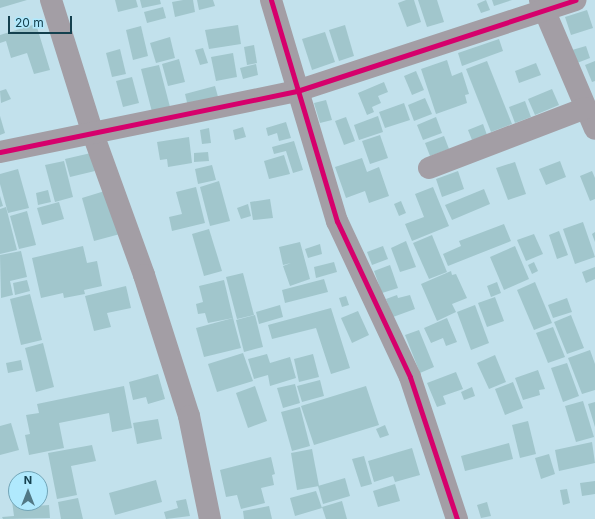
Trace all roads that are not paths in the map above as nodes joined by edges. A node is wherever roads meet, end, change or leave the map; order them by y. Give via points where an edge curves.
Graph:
1 (51, 0) edge
2 (271, 0) edge
3 (575, 0) edge
4 (542, 5) edge
5 (297, 91) junction
6 (585, 108) junction
7 (595, 128) edge
8 (93, 134) junction
9 (0, 152) edge
10 (429, 168) dead end
11 (210, 519) edge
12 (458, 519) edge

1 - 8 street
2 - 5 street
3 - 4 street
4 - 5 street
4 - 6 street
5 - 8 street
5 - 12 street via 309,122 337,222 410,377
6 - 7 street
6 - 10 street
8 - 9 street
8 - 11 street via 144,275 189,416

